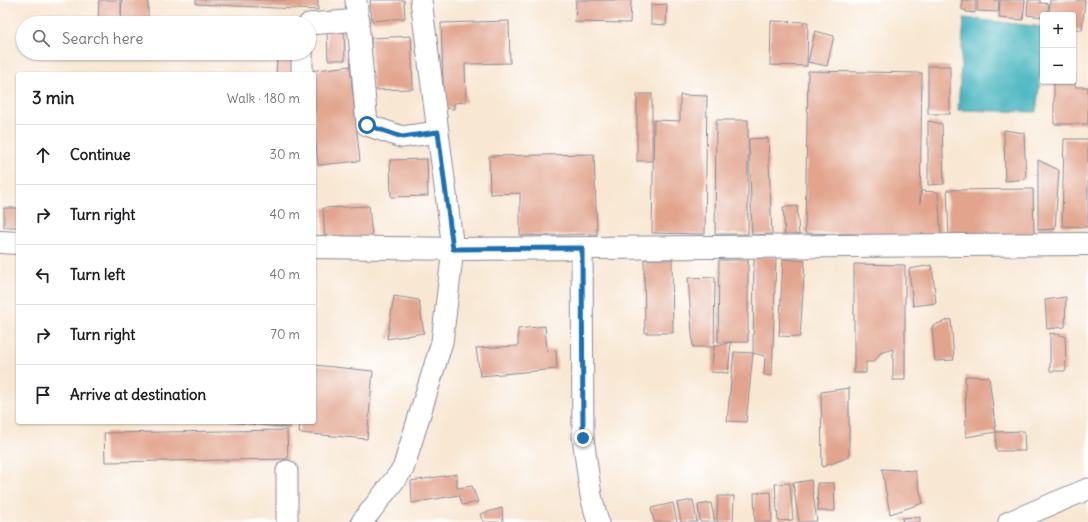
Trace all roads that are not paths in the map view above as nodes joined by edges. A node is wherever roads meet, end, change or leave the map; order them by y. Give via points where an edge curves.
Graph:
1 (356, 0) edge
2 (421, 0) edge
3 (359, 20) junction
4 (316, 23) edge
5 (302, 60) edge
6 (302, 72) edge
7 (438, 132) junction
8 (0, 242) edge
9 (16, 243) edge
10 (1088, 244) edge
11 (316, 247) edge
12 (582, 248) junction
13 (453, 249) junction
14 (287, 471) dead end
15 (1088, 489) edge
16 (287, 522) edge
17 (362, 522) edge
18 (598, 522) edge
19 (1010, 522) edge

1 - 3 street
2 - 7 street
3 - 4 street
3 - 7 street via 360,64 367,125 402,137
5 - 6 street
7 - 13 street
8 - 9 street
10 - 12 street
11 - 13 street
12 - 13 street
12 - 18 street via 583,438 591,496
13 - 17 street via 442,342 403,468
14 - 16 street
15 - 19 street

